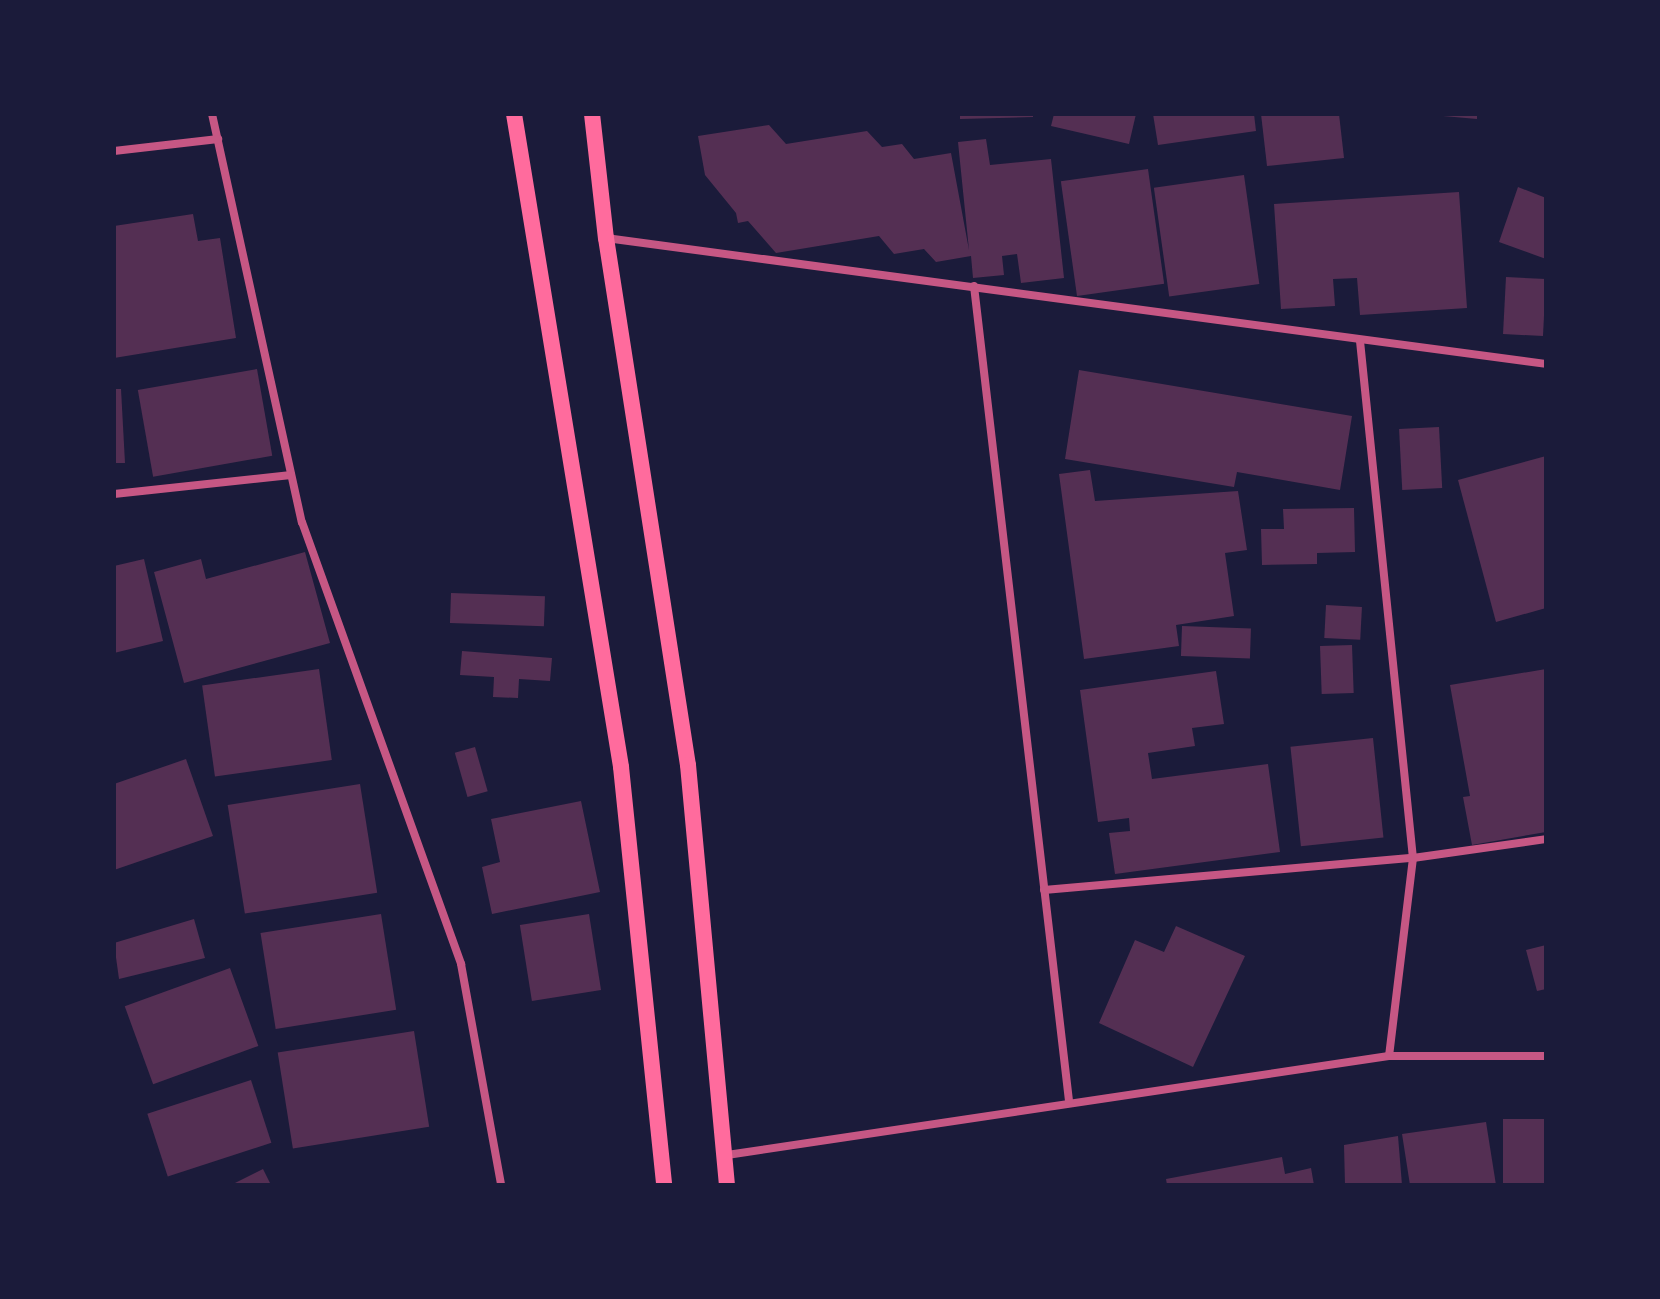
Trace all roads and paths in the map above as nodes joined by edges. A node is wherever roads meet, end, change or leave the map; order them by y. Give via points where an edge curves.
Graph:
1 (212, 114) edge
2 (514, 114) edge
3 (592, 114) edge
4 (218, 139) junction
5 (114, 151) edge
6 (606, 238) junction
7 (974, 286) junction
8 (1360, 341) junction
9 (1546, 364) edge
10 (291, 475) junction
11 (114, 494) edge
12 (1546, 839) edge
13 (1413, 858) junction
14 (1044, 890) junction
15 (1389, 1056) junction
16 (1546, 1056) edge
17 (1069, 1101) junction
18 (727, 1155) junction
19 (501, 1185) edge
20 (664, 1185) edge
21 (727, 1185) edge

1 - 4 street
2 - 20 main road via 621,767
3 - 6 main road
4 - 5 street
4 - 10 street
6 - 7 street
6 - 18 main road via 688,765
7 - 8 street
7 - 14 street
8 - 9 street
8 - 13 street
10 - 11 street
10 - 19 street via 302,522 461,964
12 - 13 street
13 - 14 street
13 - 15 street
14 - 17 street
15 - 16 street
15 - 17 street
17 - 18 street
18 - 21 main road

